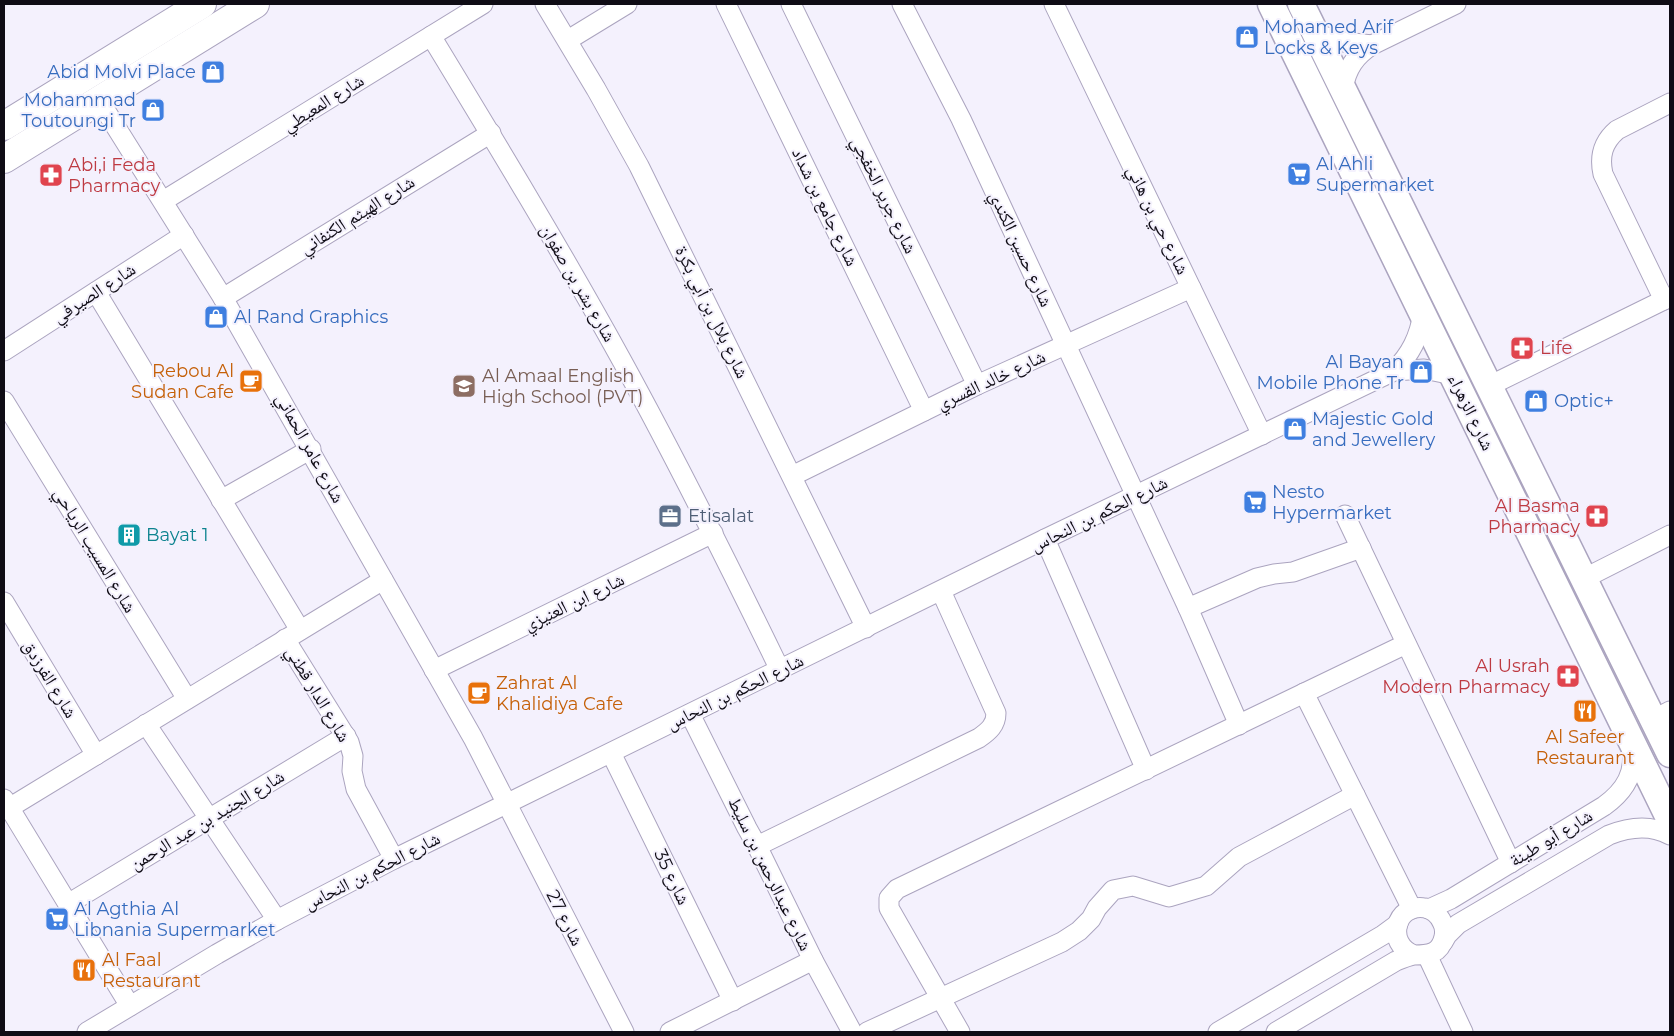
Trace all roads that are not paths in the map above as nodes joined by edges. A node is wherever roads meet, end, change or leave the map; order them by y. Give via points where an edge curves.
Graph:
1 (202, 4) edge
2 (255, 4) edge
3 (483, 4) edge
4 (545, 4) edge
5 (627, 4) edge
6 (726, 4) edge
7 (791, 4) edge
8 (902, 4) edge
9 (1054, 4) edge
10 (1271, 4) edge
11 (1301, 4) edge
12 (1445, 6) edge
13 (1316, 34) junction
14 (431, 36) junction
15 (568, 40) junction
16 (1372, 45) junction
17 (1343, 88) junction
18 (99, 100) junction
19 (1670, 103) edge
20 (4, 126) edge
21 (491, 133) junction
22 (4, 159) edge
23 (163, 201) junction
24 (184, 235) junction
25 (1191, 288) junction
26 (96, 292) junction
27 (223, 298) junction
28 (1667, 298) edge
29 (1423, 314) junction
30 (1066, 345) junction
31 (4, 351) edge
32 (1394, 371) junction
33 (1453, 375) junction
34 (977, 385) junction
35 (1489, 386) junction
36 (4, 401) edge
37 (924, 411) junction
38 (1262, 435) junction
39 (311, 450) junction
40 (792, 476) junction
41 (1136, 497) junction
42 (221, 500) junction
43 (1345, 515) dead end
44 (713, 533) junction
45 (1670, 535) edge
46 (1045, 539) junction
47 (1361, 548) junction
48 (1583, 578) junction
49 (383, 580) junction
50 (941, 591) junction
51 (4, 602) edge
52 (1188, 608) junction
53 (866, 628) junction
54 (293, 635) junction
55 (1406, 644) junction
56 (434, 670) junction
57 (780, 670) junction
58 (1304, 693) junction
59 (187, 700) junction
60 (690, 714) junction
61 (1662, 715) edge
62 (146, 724) junction
63 (1238, 725) junction
64 (346, 736) junction
65 (1630, 737) junction
66 (611, 753) junction
67 (1670, 754) edge
68 (96, 755) junction
69 (1146, 770) junction
70 (1355, 795) junction
71 (6, 804) edge
72 (508, 804) junction
73 (210, 818) junction
74 (1670, 820) edge
75 (1670, 835) edge
76 (757, 846) junction
77 (394, 859) junction
78 (1511, 862) junction
79 (68, 904) junction
80 (1421, 909) junction
81 (277, 920) junction
82 (1398, 924) junction
83 (1443, 942) junction
84 (1420, 955) junction
85 (813, 960) junction
86 (940, 998) junction
87 (733, 1001) junction
88 (130, 1006) junction
89 (87, 1032) edge
90 (624, 1032) edge
91 (670, 1032) edge
92 (852, 1032) edge
93 (867, 1032) edge
94 (960, 1032) edge
95 (1218, 1032) edge
96 (1276, 1032) edge
97 (1463, 1032) edge

1 - 20 main road
2 - 18 main road
3 - 14 street, شارع المعيطي
4 - 15 street, شارع بلال بن أبي بكرة
5 - 15 street
6 - 37 street, شارع جامع بن شداد
7 - 34 street, شارع جرير الخفجي
8 - 30 street, شارع حسين الكندي via 961,119
9 - 25 street, شارع حي بن هاني
10 - 29 main road, شارع الزهراء
11 - 13 main road, شارع الزهراء
12 - 16 street
13 - 16 street
13 - 17 main road, شارع الزهراء
14 - 21 street, شارع بشر بن صفوان
14 - 23 street, شارع المعيطي
15 - 40 street, شارع بلال بن أبي بكرة via 643,174
16 - 17 street via 1352,63 1345,74
17 - 35 main road, شارع الزهراء
18 - 22 main road
18 - 23 street, شارع عامر الحماني
19 - 28 street via 1610,136 1604,144 1601,164 1603,174
21 - 27 street, شارع الهيثم الكنفاني
21 - 44 street, شارع بشر بن صفوان via 602,325
23 - 24 street, شارع عامر الحماني
24 - 26 street, شارع الصيرفي
24 - 27 street, شارع عامر الحماني
25 - 30 street, شارع خالد القسري
25 - 38 street, شارع حي بن هاني
26 - 31 street, شارع الصيرفي
26 - 42 street, شارع الدار قطني
27 - 39 street, شارع عامر الحماني
28 - 35 street
29 - 32 street, شارع الحكم بن النحاس via 1414,345
29 - 33 main road, شارع الزهراء
30 - 34 street, شارع خالد القسري
30 - 41 street, شارع حسين الكندي
32 - 33 street, شارع الحكم بن النحاس via 1424,369
32 - 38 street, شارع الحكم بن النحاس
33 - 65 main road, شارع الزهراء
34 - 37 street, شارع خالد القسري
35 - 48 main road, شارع الزهراء
36 - 59 street, شارع المسيب الرياحي
37 - 40 street, شارع خالد القسري
38 - 41 street, شارع الحكم بن النحاس
39 - 42 street
39 - 49 street, شارع عامر الحماني
40 - 53 street, شارع بلال بن أبي بكرة
41 - 46 street, شارع الحكم بن النحاس
41 - 52 street, شارع حسين الكندي
42 - 54 street, شارع الدار قطني
43 - 47 street
44 - 56 street, شارع ابن العنيزي
44 - 57 street, شارع بشر بن صفوان
45 - 48 street
46 - 50 street, شارع الحكم بن النحاس
46 - 69 street
47 - 52 street via 1293,572 1257,578
47 - 55 street
48 - 61 main road, شارع الزهراء
49 - 54 street
49 - 56 street, شارع عامر الحماني
50 - 53 street, شارع الحكم بن النحاس
50 - 76 street via 996,713 996,721 990,730 980,738
51 - 68 street, شارع الفرزدق
52 - 63 street, شارع حسين الكندي
53 - 57 street, شارع الحكم بن النحاس
54 - 59 street
54 - 64 street, شارع الدار قطني
55 - 58 street
55 - 78 street
56 - 72 street, شارع عامر الحماني
57 - 60 street, شارع الحكم بن النحاس
58 - 63 street
58 - 70 street
59 - 62 street
60 - 66 street, شارع الحكم بن النحاس
60 - 76 street, شارع عبدالرحمن بن سليط
61 - 67 main road, شارع الزهراء
62 - 68 street
62 - 73 street
63 - 69 street
64 - 73 street, شارع الجنيد بن عبد الرحمن
64 - 77 street, شارع الدار قطني via 353,756 356,789
65 - 74 main road, شارع الزهراء
65 - 78 street, شارع أبو طينة via 1632,768 1627,783 1617,796
66 - 72 street, شارع الحكم بن النحاس
66 - 87 street, شارع 35
68 - 71 street
69 - 86 street via 897,889 889,898 889,908
70 - 80 street
70 - 86 street via 1239,856 1206,886 1169,897 1133,886 1113,890 1080,931
71 - 79 street
72 - 77 street, شارع الحكم بن النحاس
72 - 90 street, شارع 27
73 - 79 street, شارع الجنيد بن عبد الرحمن
73 - 81 street
75 - 83 street, شارع أبو طينة via 1653,828 1638,827 1609,835 1458,924
76 - 85 street, شارع عبدالرحمن بن سليط
77 - 81 street, شارع الحكم بن النحاس
78 - 80 street, شارع أبو طينة via 1446,902
79 - 88 street
80 - 82 street via 1401,918
80 - 83 street via 1436,913 1441,919
81 - 88 street, شارع الحكم بن النحاس
82 - 84 street via 1399,943 1408,953
82 - 95 street
83 - 84 street via 1439,948
84 - 96 street via 1396,962
84 - 97 street
85 - 87 street
85 - 92 street, شارع عبدالرحمن بن سليط
86 - 93 street
86 - 94 street
87 - 91 street
88 - 89 street, شارع الحكم بن النحاس

